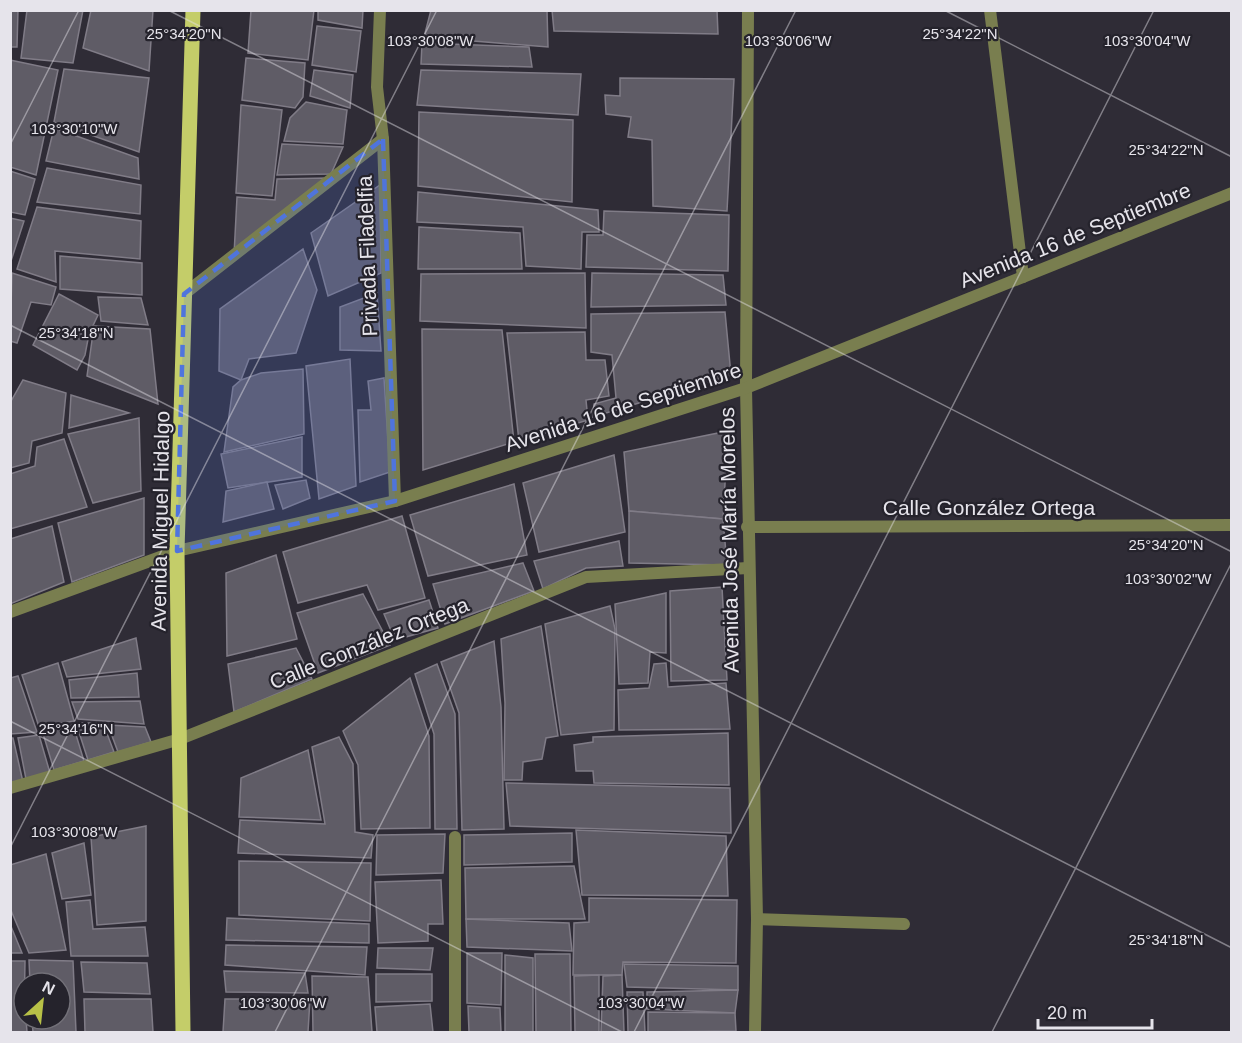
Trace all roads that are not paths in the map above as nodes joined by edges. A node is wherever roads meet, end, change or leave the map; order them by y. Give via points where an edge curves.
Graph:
1 (193, 10) edge
2 (380, 10) edge
3 (748, 10) edge
4 (990, 10) edge
5 (383, 139) junction
6 (1232, 193) edge
7 (1023, 277) junction
8 (184, 294) junction
9 (746, 388) junction
10 (395, 501) junction
11 (1232, 525) edge
12 (747, 527) junction
13 (177, 551) junction
14 (748, 568) junction
15 (10, 612) edge
16 (180, 739) junction
17 (10, 788) edge
18 (454, 837) dead end
19 (757, 919) junction
20 (904, 924) dead end
21 (183, 1032) edge
22 (455, 1032) edge
23 (755, 1032) edge

1 - 8 main road, Avenida Miguel Hidalgo
2 - 5 street, Privada Filadelfia via 377,87
3 - 9 street, Avenida José María Morelos
4 - 7 street
5 - 8 street
5 - 10 street, Privada Filadelfia
6 - 7 street, Avenida 16 de Septiembre
7 - 9 street, Avenida 16 de Septiembre
8 - 13 main road, Avenida Miguel Hidalgo
9 - 10 street, Avenida 16 de Septiembre
9 - 12 street, Avenida José María Morelos
10 - 13 street, Avenida 16 de Septiembre
11 - 12 street, Calle González Ortega
12 - 14 street, Avenida José María Morelos
13 - 15 street, Avenida 16 de Septiembre
13 - 16 main road, Avenida Miguel Hidalgo
14 - 16 street, Calle González Ortega via 586,577
14 - 19 street, Avenida José María Morelos
16 - 17 street, Calle González Ortega
16 - 21 main road, Avenida Miguel Hidalgo
18 - 22 street
19 - 20 street
19 - 23 street, Avenida José María Morelos

